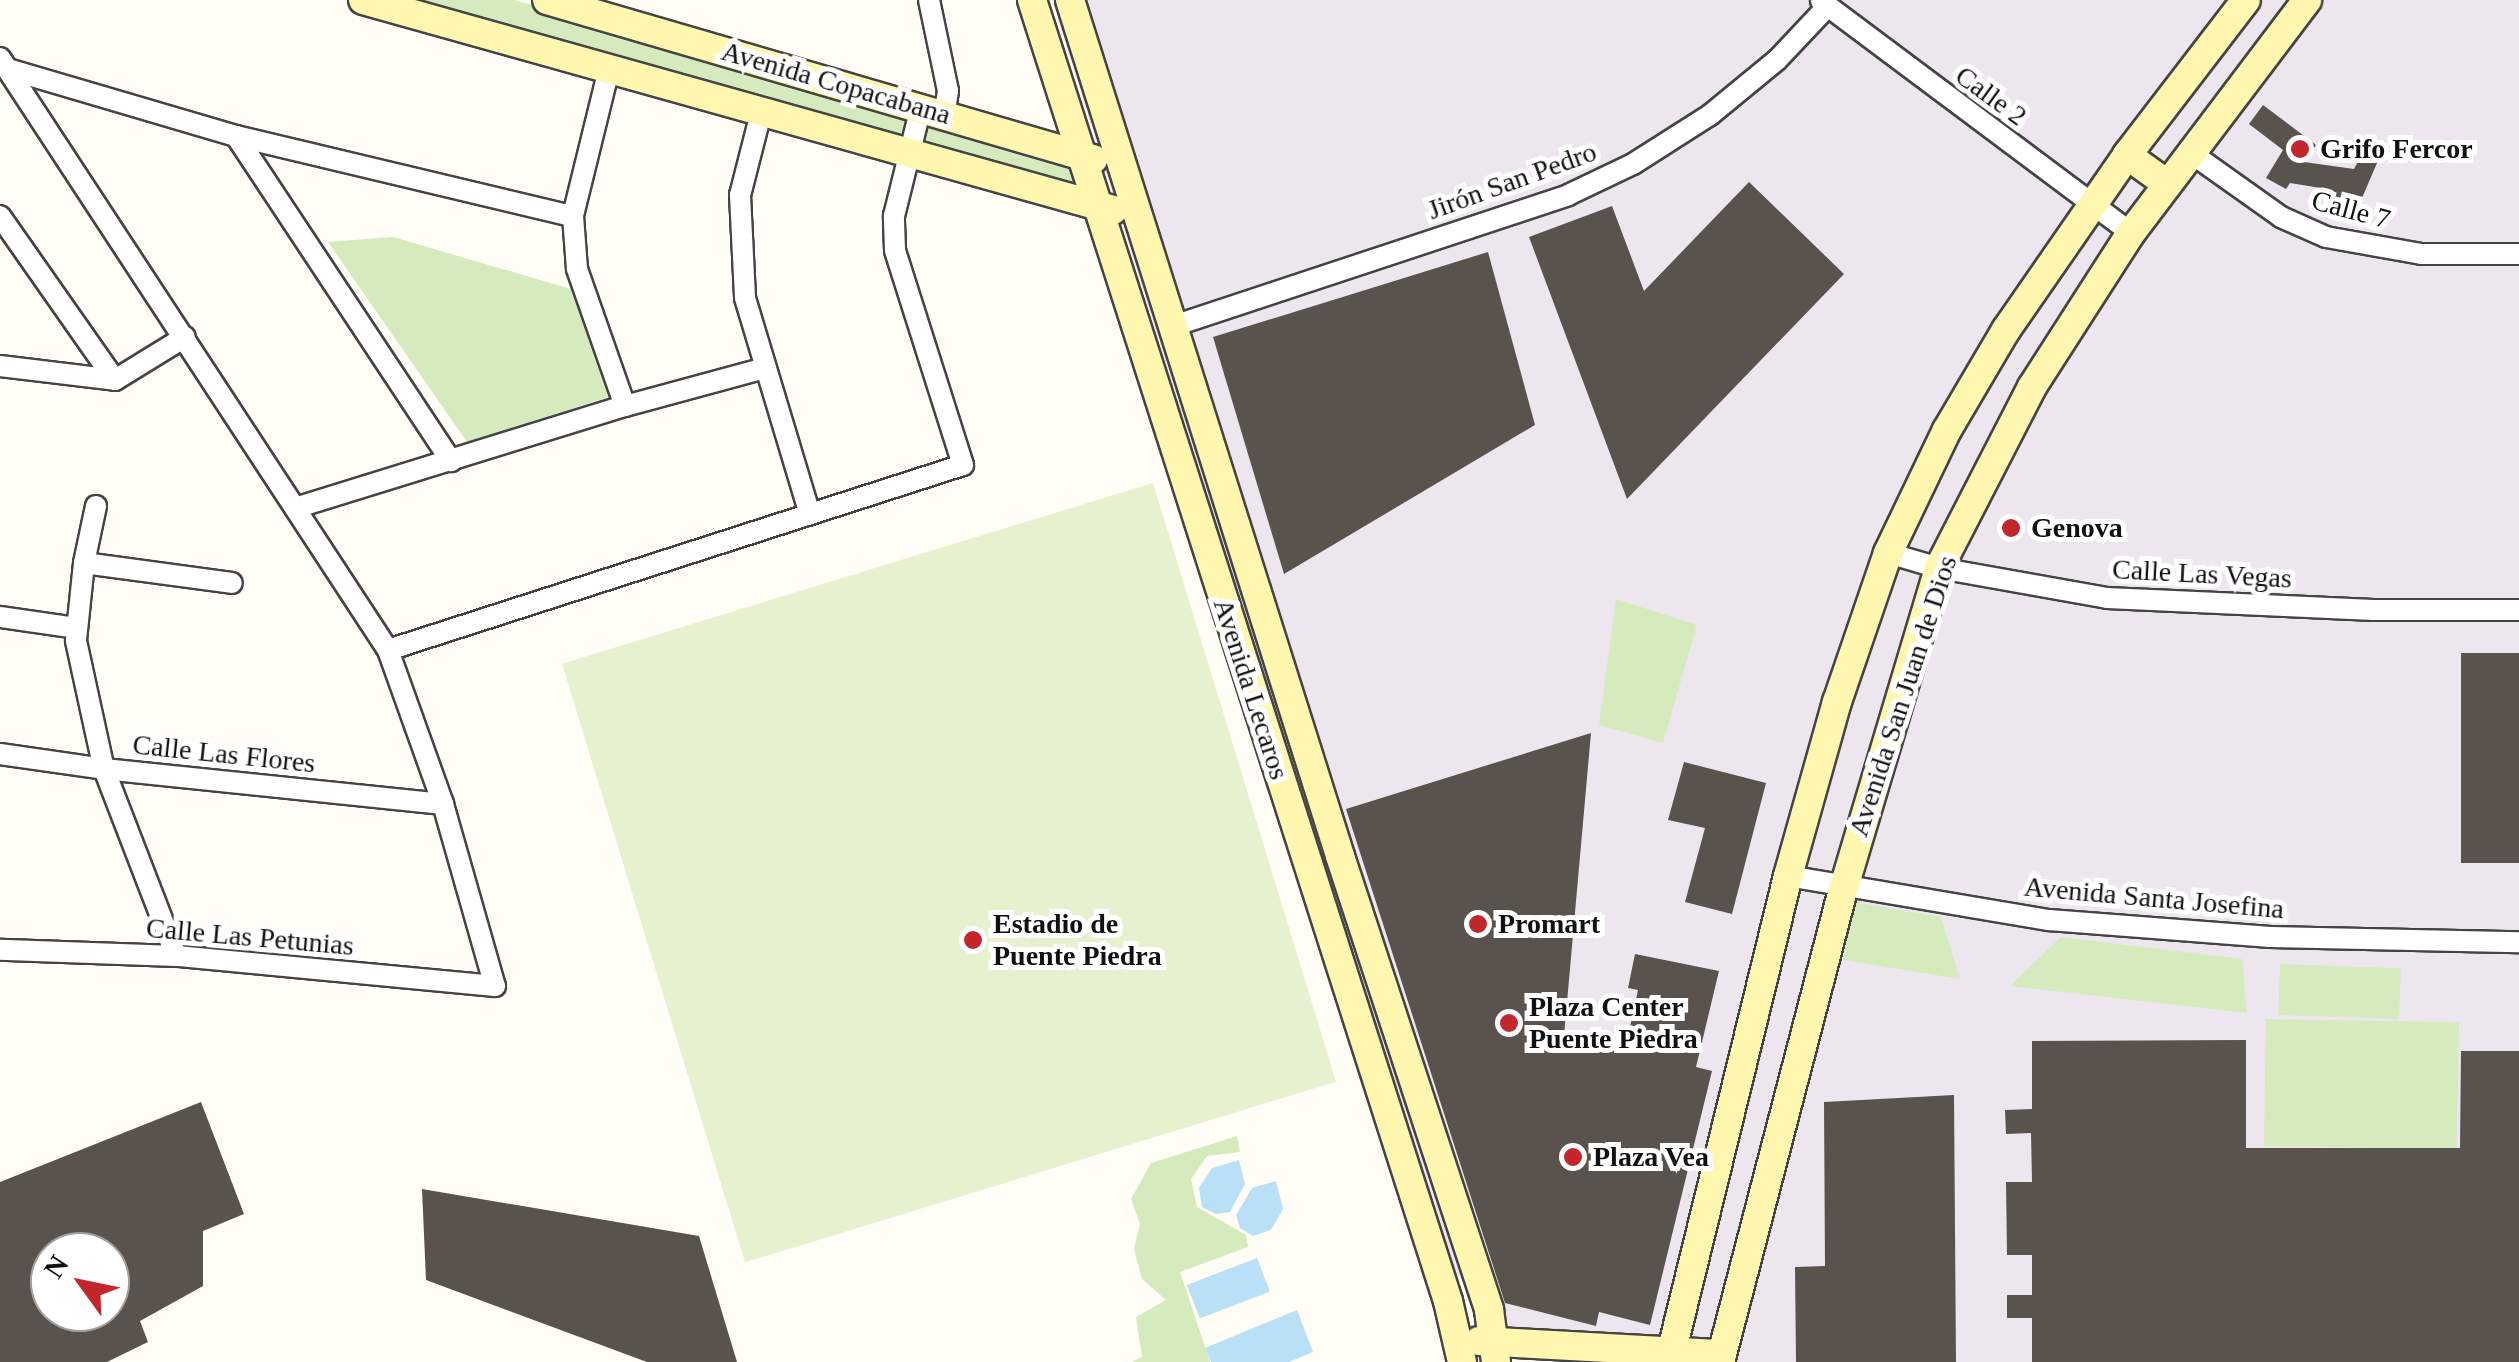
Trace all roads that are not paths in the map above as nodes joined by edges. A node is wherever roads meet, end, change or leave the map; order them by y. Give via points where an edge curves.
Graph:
1 (363, 0) edge
2 (547, 0) edge
3 (929, 0) edge
4 (1032, 0) edge
5 (1070, 0) edge
6 (2246, 0) edge
7 (2307, 0) edge
8 (1823, 4) edge
9 (4, 64) edge
10 (609, 68) junction
11 (762, 109) junction
12 (933, 111) junction
13 (236, 136) junction
14 (911, 150) junction
15 (2190, 153) junction
16 (2127, 154) junction
17 (1082, 156) junction
18 (1124, 168) junction
19 (2167, 184) junction
20 (2092, 204) junction
21 (1099, 207) junction
22 (0, 216) edge
23 (573, 216) junction
24 (1138, 216) junction
25 (2131, 233) junction
26 (2519, 254) edge
27 (1173, 326) junction
28 (185, 337) junction
29 (0, 366) edge
30 (765, 368) junction
31 (115, 380) junction
32 (624, 406) junction
33 (451, 461) junction
34 (96, 506) dead end
35 (298, 507) junction
36 (810, 514) junction
37 (1888, 552) junction
38 (84, 562) junction
39 (1938, 568) junction
40 (232, 584) dead end
41 (2519, 610) edge
42 (0, 618) edge
43 (76, 628) junction
44 (388, 650) junction
45 (0, 754) edge
46 (104, 769) junction
47 (444, 804) junction
48 (1788, 876) junction
49 (1844, 887) junction
50 (2519, 942) edge
51 (0, 950) edge
52 (176, 956) junction
53 (1495, 1351) edge
54 (1461, 1353) edge
55 (1670, 1356) edge
56 (1721, 1358) edge

1 - 10 main road
2 - 12 main road, Avenida Copacabana
3 - 12 street via 948,90
4 - 17 main road, Avenida Lecaros
5 - 18 main road, Avenida Lecaros
6 - 16 main road, Avenida San Juan de Dios
7 - 15 main road, Avenida San Juan de Dios
8 - 20 street, Calle 2
8 - 27 street, Jirón San Pedro via 1777,60 1710,115 1633,164 1568,195
9 - 13 street
9 - 28 street
10 - 11 main road
10 - 23 street
11 - 14 main road
11 - 30 street via 740,196 739,244 745,298
12 - 14 street
12 - 17 main road, Avenida Copacabana
13 - 23 street
13 - 33 street
14 - 21 main road
14 - 36 street via 894,216 895,250 962,465
15 - 19 main road, Avenida San Juan de Dios
15 - 26 street, Calle 7 via 2281,217 2326,237 2422,254
16 - 19 main road
16 - 20 main road, Avenida San Juan de Dios
17 - 18 main road, Avenida Copacabana
17 - 21 main road, Avenida Lecaros
18 - 24 main road, Avenida Lecaros
19 - 25 main road, Avenida San Juan de Dios
20 - 25 street, Calle 2
20 - 37 main road, Avenida San Juan de Dios via 1991,354
21 - 24 main road
21 - 54 main road, Avenida Lecaros
22 - 31 street
23 - 32 street via 578,269
24 - 27 main road, Avenida Lecaros
25 - 39 main road, Avenida San Juan de Dios via 2032,387
27 - 53 main road, Avenida Lecaros via 1489,1310
28 - 31 street
28 - 35 street
29 - 31 street
30 - 32 street
30 - 36 street
32 - 33 street
33 - 35 street
34 - 38 street
35 - 44 street
36 - 44 street
37 - 39 street, Calle Las Vegas
37 - 48 main road, Avenida San Juan de Dios
38 - 40 street
38 - 43 street
39 - 41 street, Calle Las Vegas via 2107,598
39 - 49 main road, Avenida San Juan de Dios
42 - 43 street
43 - 46 street
44 - 47 street
45 - 46 street, Calle Las Flores
46 - 47 street, Calle Las Flores
46 - 52 street
47 - 52 street, Calle Las Petunias via 494,986
48 - 49 street, Avenida Santa Josefina
48 - 55 main road, Avenida San Juan de Dios
49 - 50 street, Avenida Santa Josefina via 2049,920 2270,937
49 - 56 main road, Avenida San Juan de Dios
51 - 52 street, Calle Las Petunias
53 - 54 main road, Avenida Lecaros
53 - 55 main road, Avenida Lecaros
55 - 56 main road, Avenida Lecaros

